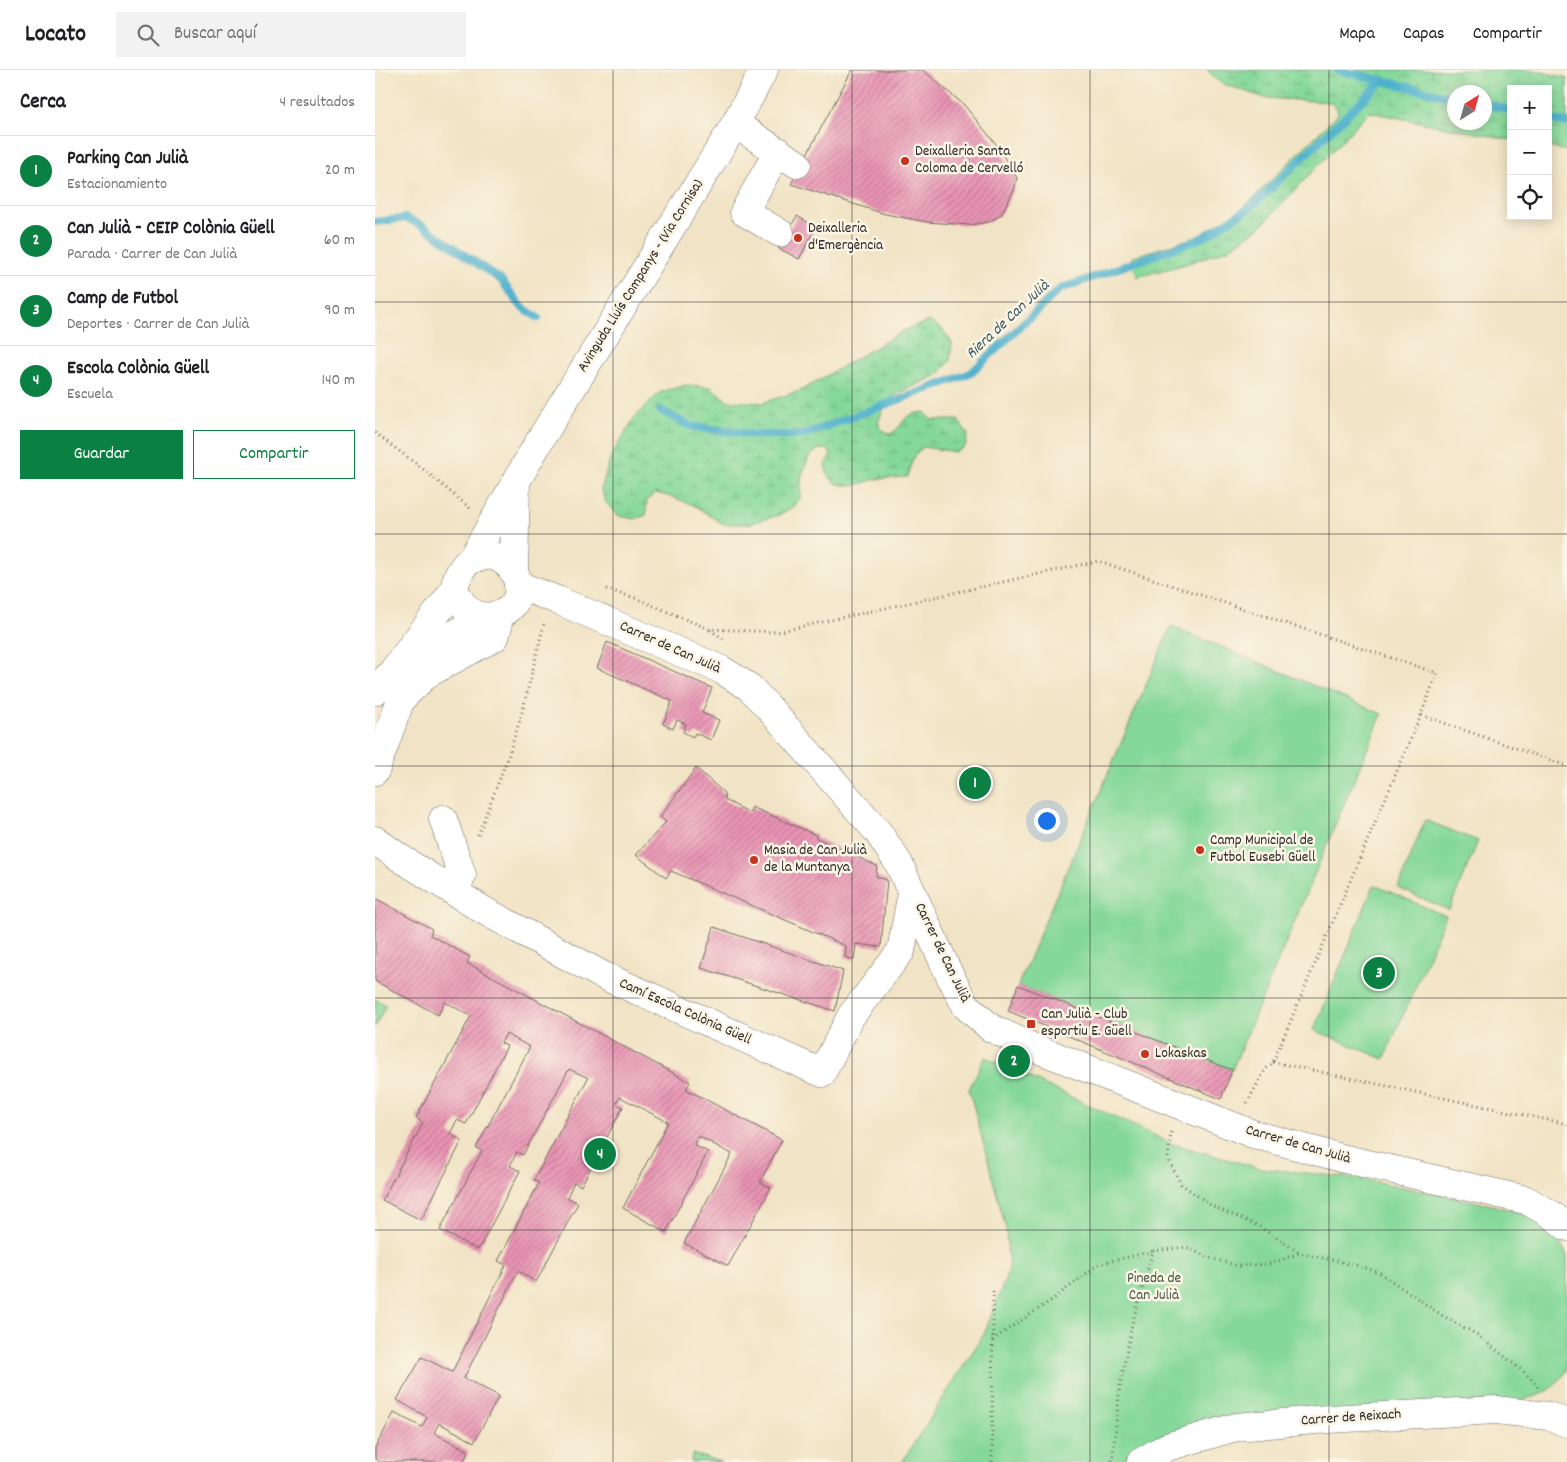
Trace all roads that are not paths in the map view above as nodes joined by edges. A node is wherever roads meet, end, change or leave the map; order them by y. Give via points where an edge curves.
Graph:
1 (764, 70) edge
2 (735, 124) junction
3 (780, 233) dead end
4 (516, 481) junction
5 (471, 560) junction
6 (516, 578) junction
7 (455, 589) junction
8 (497, 620) junction
9 (384, 681) edge
10 (375, 771) edge
11 (443, 819) dead end
12 (375, 840) edge
13 (459, 883) junction
14 (912, 892) junction
15 (1567, 1227) edge
16 (1558, 1420) edge
17 (1141, 1462) edge

1 - 2 street, Avinguda Lluís Companys - (Via Cornisa)
2 - 3 street via 788,157 744,212
2 - 4 street, Avinguda Lluís Companys - (Via Cornisa)
4 - 5 street, Avinguda Lluís Companys - (Via Cornisa)
4 - 6 street
5 - 6 street via 490,556 500,558 508,563
5 - 7 street via 459,574
6 - 8 street via 518,594 514,603
6 - 14 street, Carrer de Can Julià via 557,600 722,670 749,687 878,832
7 - 8 street via 467,609
7 - 9 street
8 - 9 street
8 - 10 street via 495,637 427,674 401,699
11 - 13 street
12 - 13 street, Camí Escola Colònia Güell via 397,856
13 - 14 street, Camí Escola Colònia Güell via 483,910 602,975 822,1073 851,1016 901,951
14 - 15 street, Carrer de Can Julià via 967,1006 991,1028 1253,1134 1341,1158 1526,1200
16 - 17 street, Carrer de Reixach via 1496,1410 1236,1427 1167,1447

